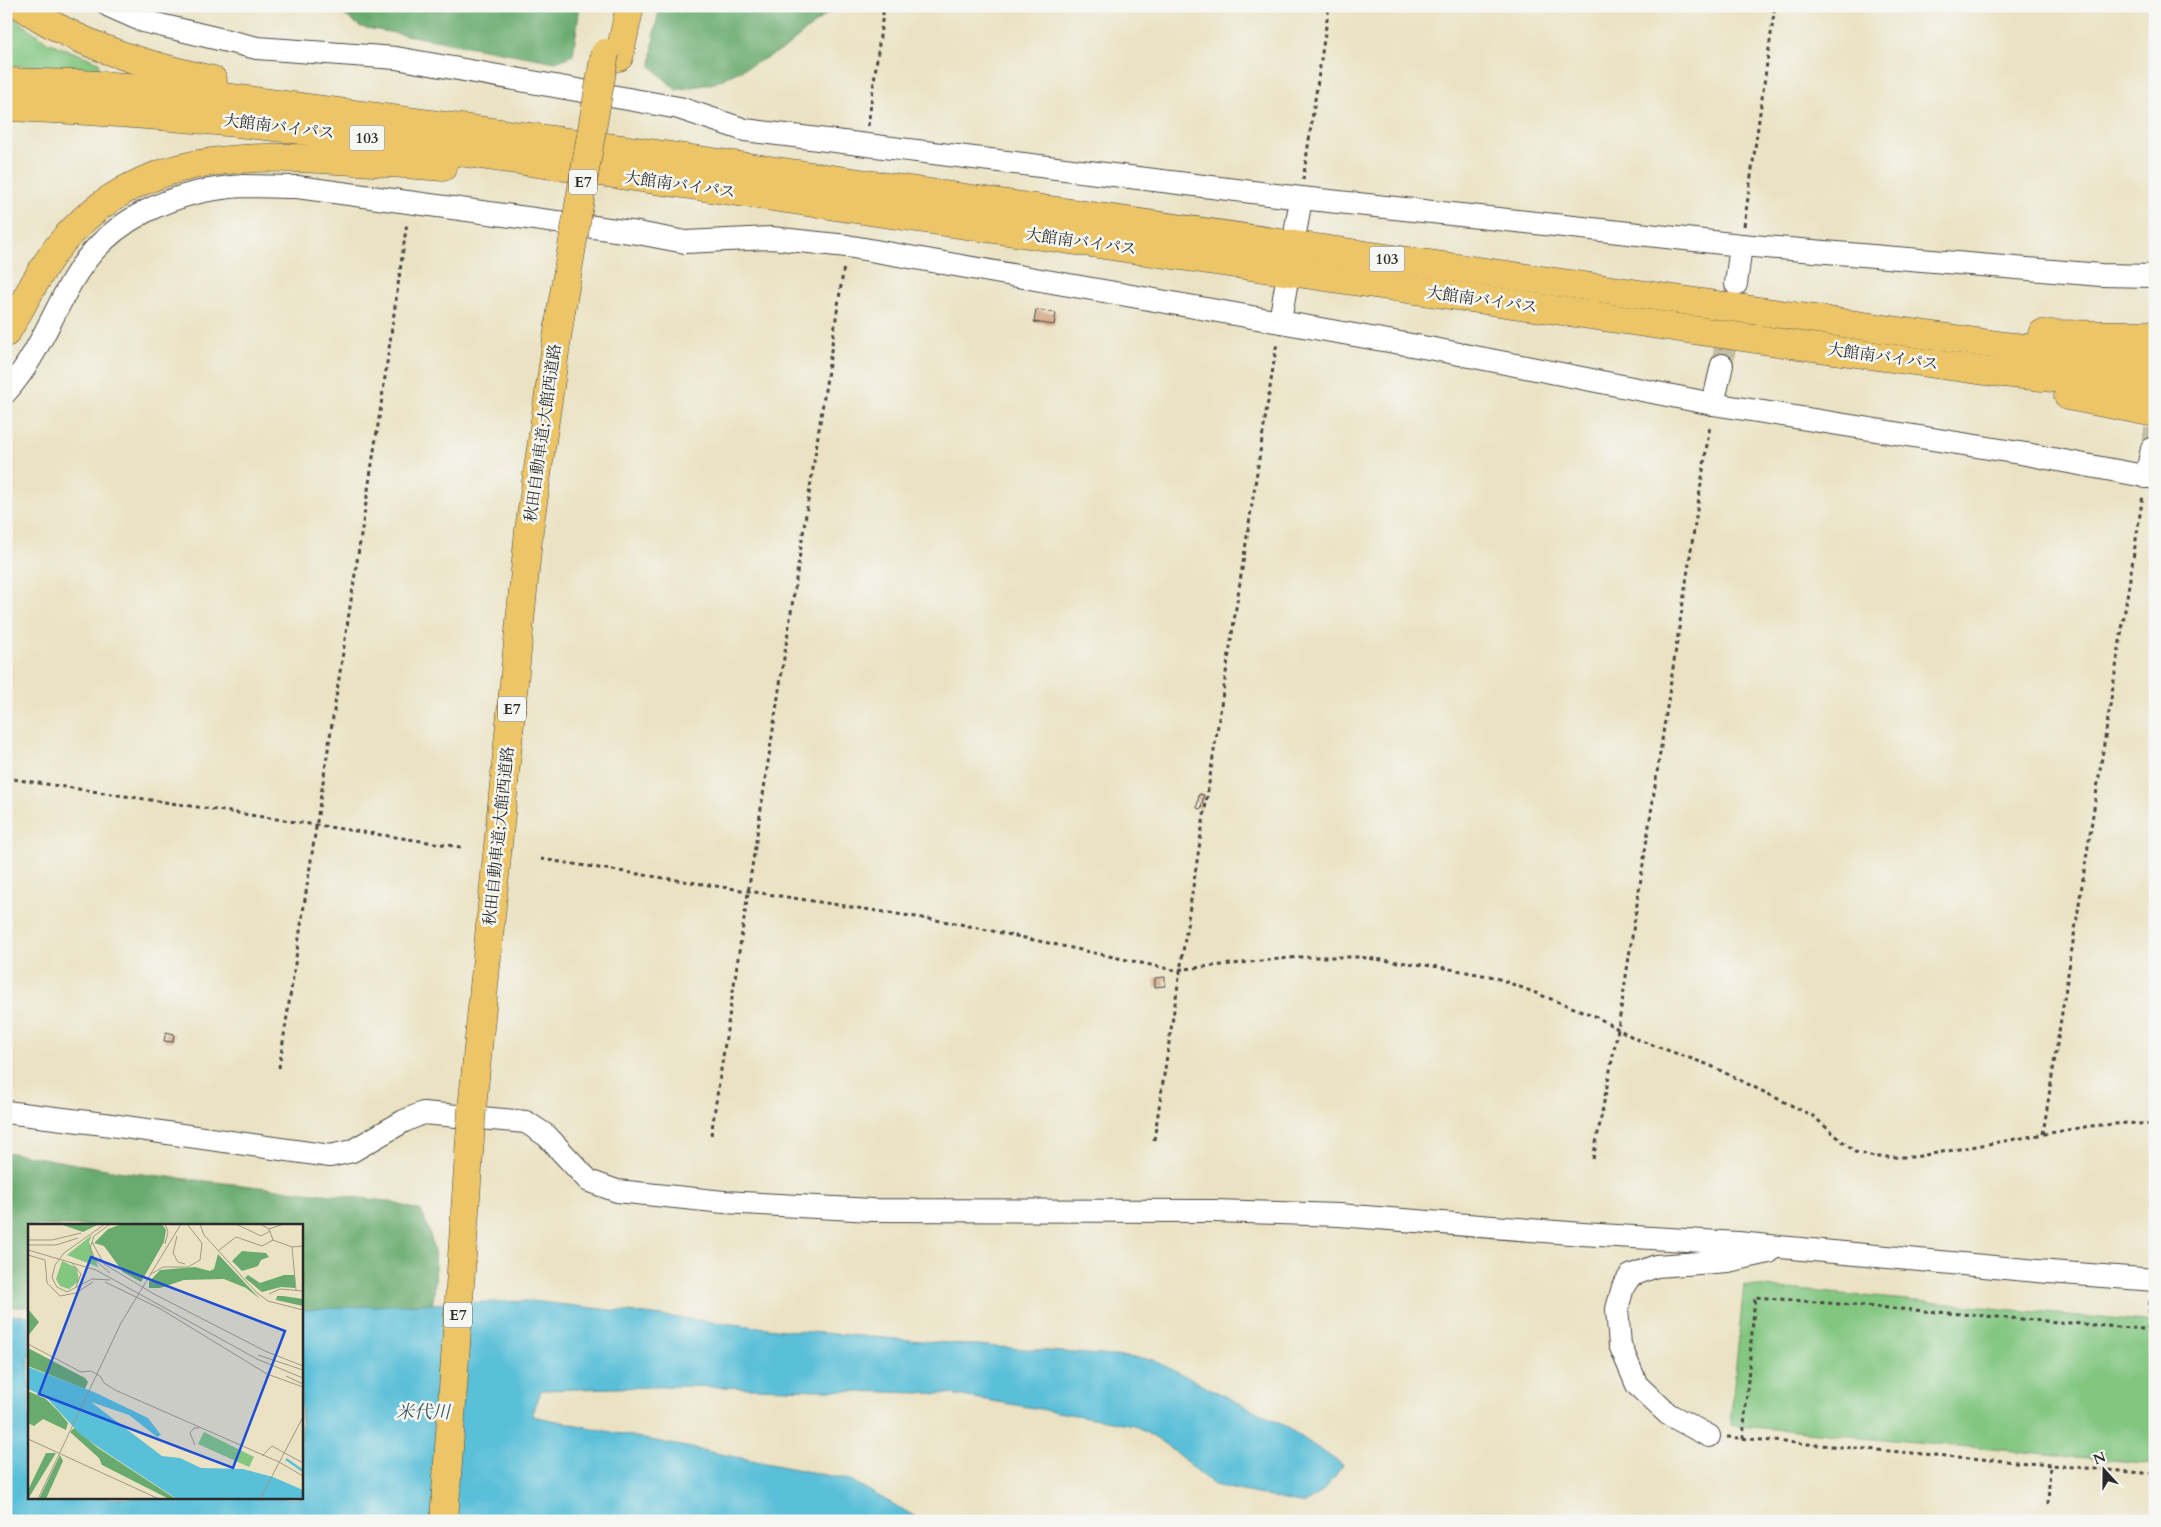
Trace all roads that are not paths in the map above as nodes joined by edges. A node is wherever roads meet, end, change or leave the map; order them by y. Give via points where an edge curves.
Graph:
1 (22, 6) edge
2 (109, 6) edge
3 (613, 6) edge
4 (630, 6) edge
5 (612, 55) junction
6 (6, 82) edge
7 (6, 107) edge
8 (621, 149) junction
9 (726, 192) junction
10 (1301, 198) junction
11 (1296, 228) dead end
12 (1741, 245) junction
13 (2155, 276) edge
14 (1736, 284) tunnel mouth
15 (1286, 286) dead end
16 (1786, 316) junction
17 (1280, 321) junction
18 (6, 333) edge
19 (2155, 335) edge
20 (1783, 343) junction
21 (2155, 361) edge
22 (1722, 365) tunnel mouth
23 (2155, 388) edge
24 (6, 392) edge
25 (1713, 404) junction
26 (2155, 413) edge
27 (2152, 449) dead end
28 (2150, 477) edge
29 (6, 1112) edge
30 (1790, 1248) junction
31 (2153, 1280) edge
32 (1709, 1436) dead end
33 (444, 1521) edge

1 - 8 highway via 68,35 184,74
2 - 10 street via 143,21 257,48 396,58 679,108 745,130
3 - 5 highway, 秋田自動車道;大館西道路 / E7
4 - 5 highway
5 - 33 highway, 秋田自動車道;大館西道路 / E7, bridge via 561,311 529,530 472,1109
6 - 8 highway, 大館南バイパス / 103 via 171,90
7 - 9 highway, 大館南バイパス / 103 via 221,120
8 - 16 highway, 大館南バイパス / 103
9 - 18 highway via 400,163 291,157 209,161 145,179 93,210 70,232 50,259
9 - 20 highway, 大館南バイパス / 103
10 - 11 street
10 - 12 street
12 - 13 street via 2101,275
12 - 14 street
15 - 17 street
16 - 19 highway via 1989,332
16 - 21 highway, 大館南バイパス / 103 via 2005,346
17 - 24 street via 848,246 771,238 685,242 296,187 242,186 166,202 136,215 100,244 73,279 23,374
17 - 25 street
20 - 23 highway, 大館南バイパス / 103 via 1992,372
20 - 26 highway
22 - 25 street
25 - 28 street
27 - 28 street
29 - 30 street via 330,1156 352,1151 423,1113 526,1122 548,1136 589,1181 617,1191 724,1202 872,1210 1206,1211 1339,1215
30 - 31 street
30 - 32 street via 1728,1261 1656,1266 1630,1276 1623,1287 1617,1309 1620,1345 1637,1385 1668,1414

